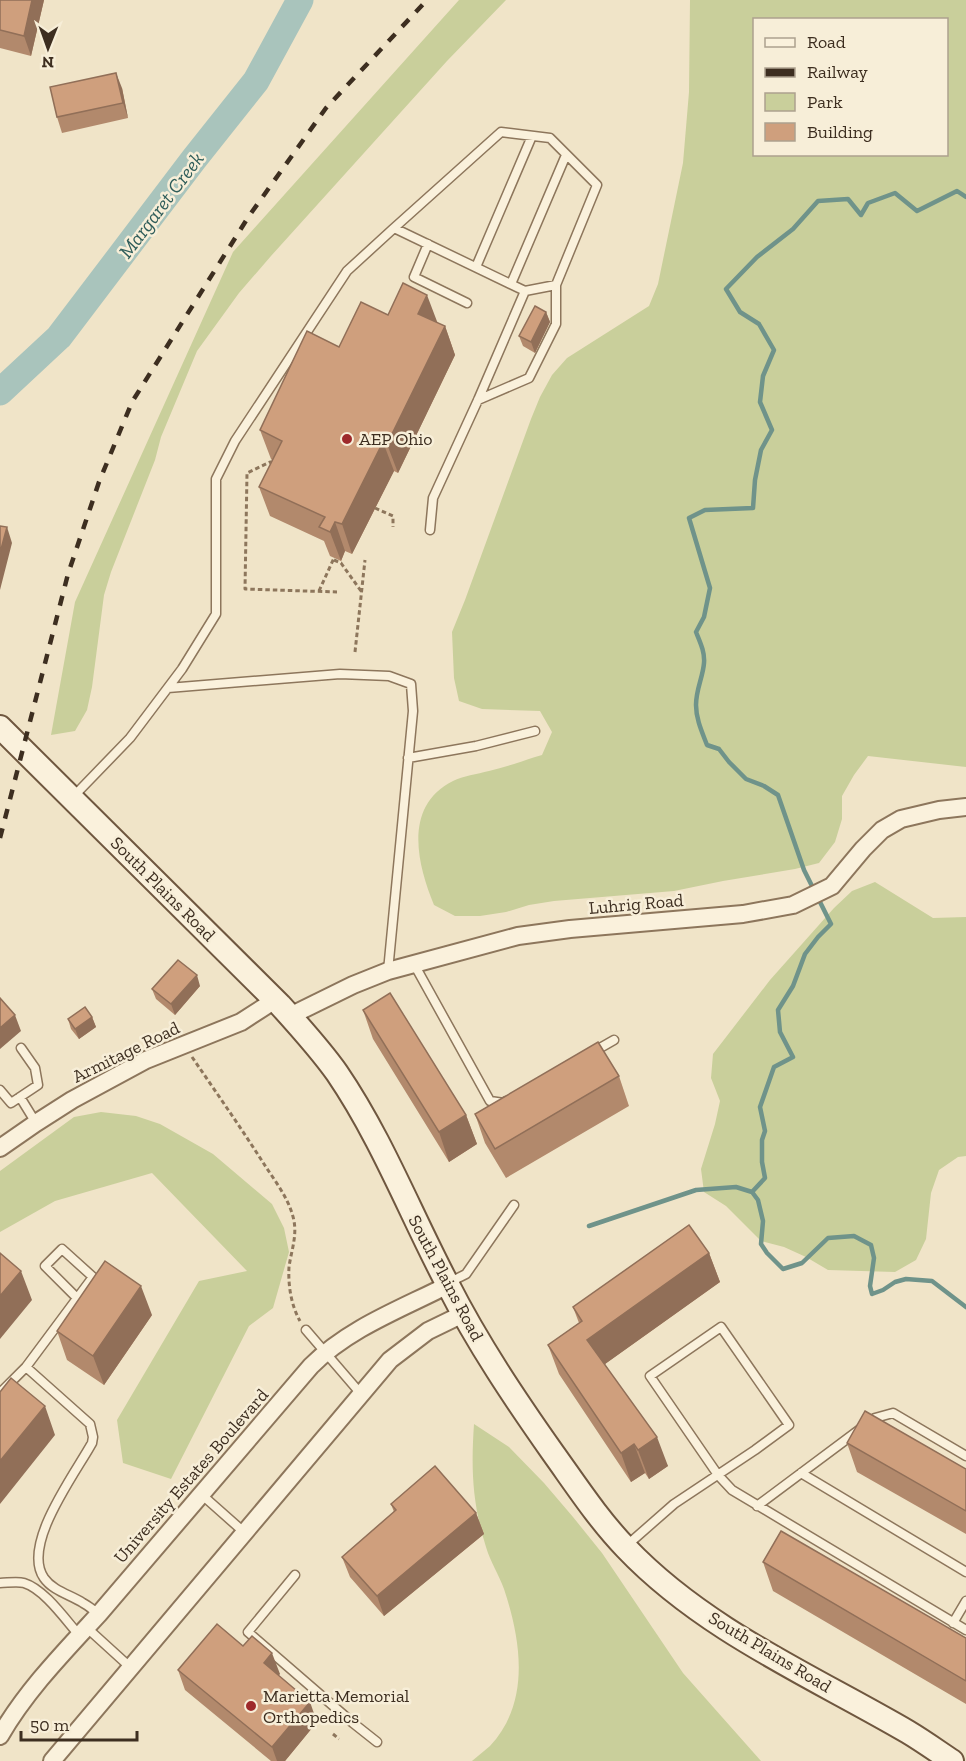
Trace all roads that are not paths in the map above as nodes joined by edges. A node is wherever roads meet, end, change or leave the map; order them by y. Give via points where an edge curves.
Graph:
1 (532, 136) junction
2 (566, 155) junction
3 (394, 228) junction
4 (428, 244) junction
5 (476, 267) junction
6 (511, 284) junction
7 (556, 285) junction
8 (525, 291) junction
9 (467, 303) dead end
10 (478, 400) junction
11 (430, 530) dead end
12 (168, 688) junction
13 (0, 727) edge
14 (535, 731) dead end
15 (408, 758) junction
16 (71, 798) junction
17 (966, 807) edge
18 (413, 963) junction
19 (388, 971) junction
20 (283, 1008) junction
21 (614, 1040) dead end
22 (21, 1048) dead end
23 (584, 1057) edge
24 (0, 1090) edge
25 (20, 1097) junction
26 (514, 1097) edge
27 (36, 1123) junction
28 (0, 1148) edge
29 (514, 1204) dead end
30 (447, 1284) junction
31 (77, 1298) junction
32 (463, 1314) junction
33 (306, 1330) road end
34 (325, 1352) junction
35 (26, 1366) junction
36 (0, 1393) edge
37 (361, 1394) junction
38 (966, 1456) edge
39 (801, 1473) junction
40 (718, 1475) junction
41 (201, 1493) junction
42 (757, 1506) junction
43 (245, 1533) junction
44 (625, 1547) junction
45 (966, 1572) edge
46 (295, 1575) dead end
47 (0, 1583) edge
48 (966, 1601) edge
49 (99, 1614) junction
50 (953, 1623) junction
51 (966, 1630) edge
52 (82, 1631) junction
53 (130, 1667) junction
54 (0, 1736) edge
55 (377, 1742) dead end
56 (52, 1761) edge
57 (952, 1761) edge

1 - 2 lane via 550,138
1 - 3 lane via 501,132
1 - 5 lane
2 - 6 lane
2 - 7 lane via 597,185
3 - 4 lane
3 - 12 lane via 347,271 228,452 216,479 216,614
4 - 5 lane
4 - 9 lane via 414,277
5 - 6 lane
6 - 8 lane
7 - 8 lane
7 - 10 lane via 555,324 529,378
8 - 10 lane
10 - 11 lane via 433,498
12 - 15 lane via 340,674 389,676 411,684 413,711
12 - 16 lane via 130,738
13 - 16 main road, South Plains Road
14 - 15 lane
15 - 19 lane
16 - 20 main road, South Plains Road
17 - 18 street, Luhrig Road via 901,819 882,830 832,886 793,905 743,914 518,936
18 - 19 street, Luhrig Road
18 - 26 lane via 490,1101 504,1103
19 - 20 street, Luhrig Road
20 - 27 street, Armitage Road via 146,1060
20 - 30 main road, South Plains Road via 337,1073 364,1118
21 - 23 lane
22 - 25 lane via 35,1068 38,1085
24 - 25 lane via 11,1104
25 - 27 lane
27 - 28 street, Armitage Road
29 - 30 lane via 466,1274
30 - 32 main road, South Plains Road
30 - 34 street, University Estates Boulevard via 372,1322
31 - 31 lane via 93,1277 62,1249 45,1266
31 - 35 lane
32 - 37 street via 428,1332 390,1360
32 - 44 main road, South Plains Road via 520,1407
33 - 34 lane
34 - 37 lane
34 - 41 street, University Estates Boulevard
35 - 36 lane
35 - 49 lane via 92,1430 92,1443 49,1518 38,1548 38,1561 45,1580
37 - 43 street
38 - 39 lane via 892,1413 875,1418
39 - 42 lane
39 - 45 lane
40 - 40 lane via 789,1425 721,1327 650,1376
40 - 42 lane via 732,1490
40 - 44 lane via 674,1504
41 - 43 lane
41 - 49 street, University Estates Boulevard
42 - 50 lane
43 - 53 street
44 - 57 main road, South Plains Road via 671,1590 725,1628
46 - 55 lane via 248,1632
47 - 52 lane via 23,1583 37,1590
48 - 50 lane
49 - 52 street, University Estates Boulevard
50 - 51 lane
52 - 53 lane
52 - 54 street, University Estates Boulevard via 26,1696
53 - 56 street

